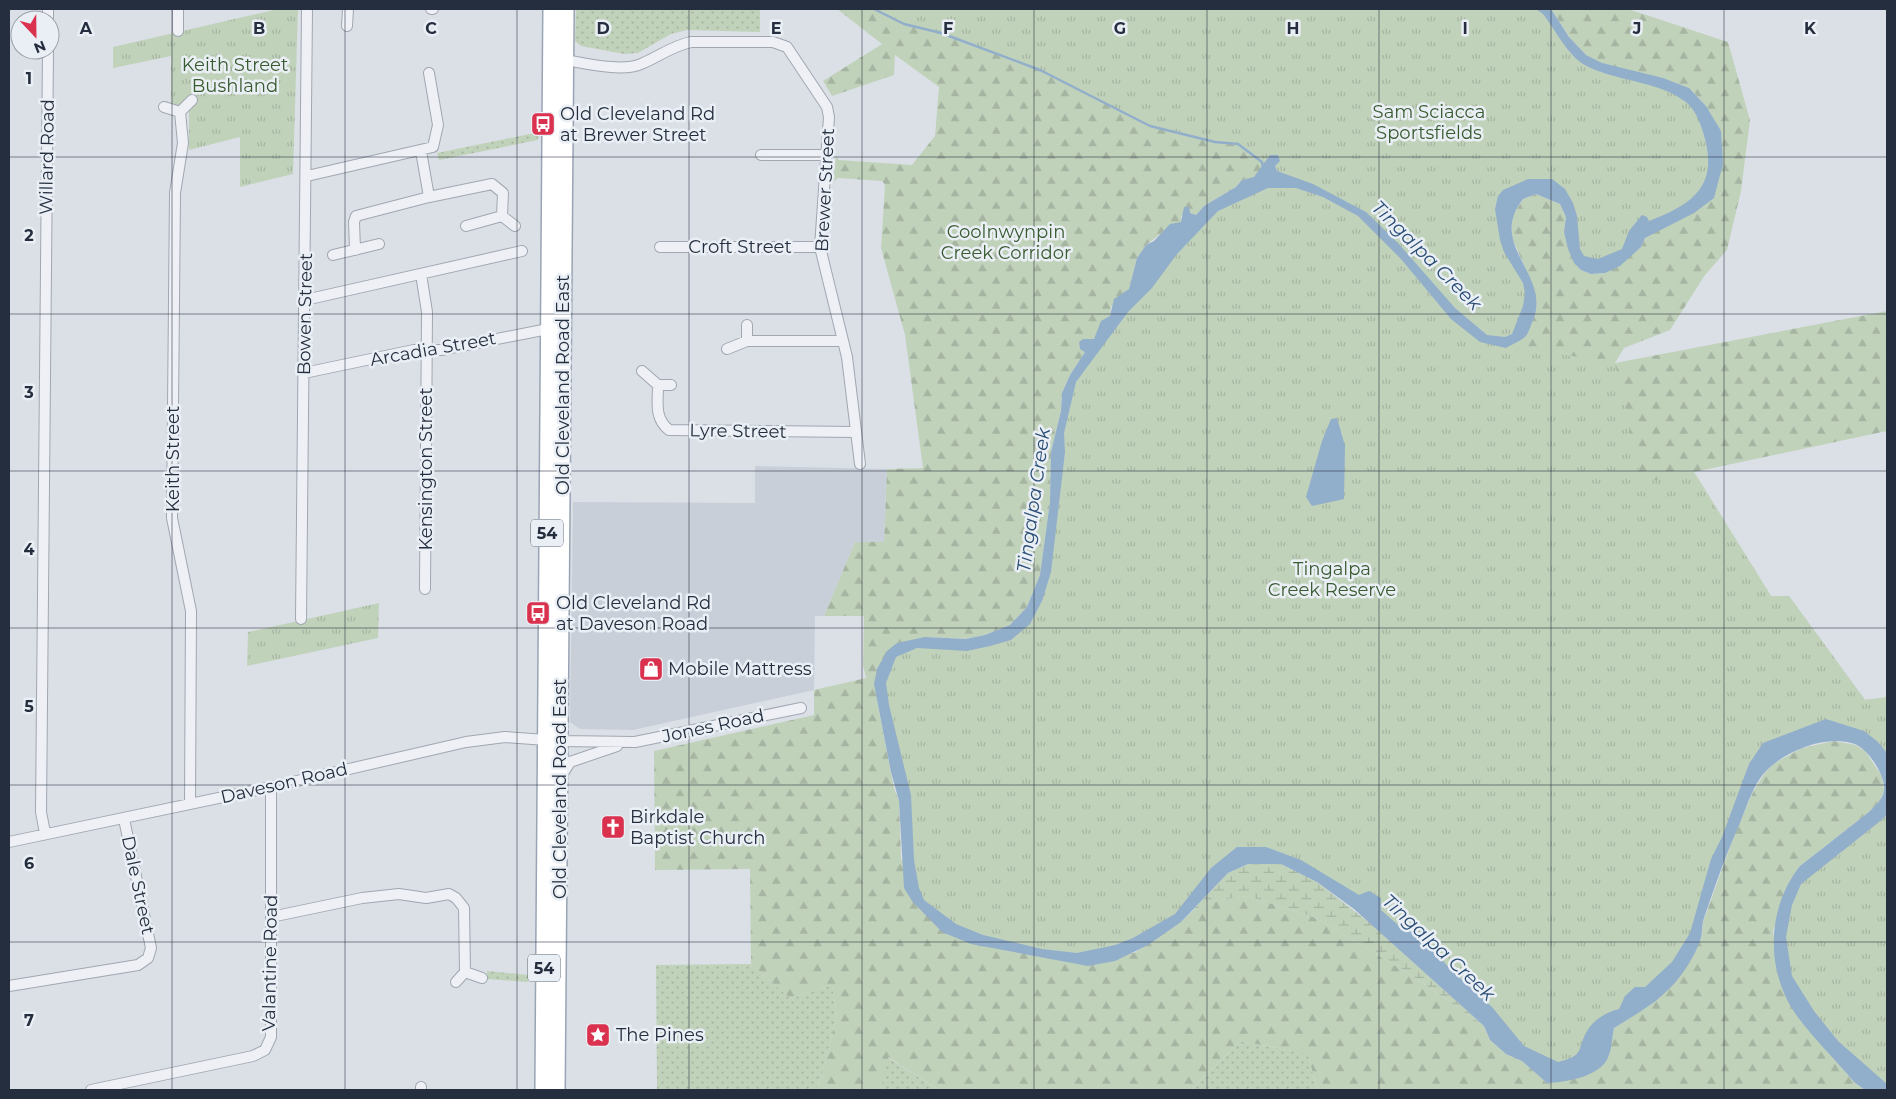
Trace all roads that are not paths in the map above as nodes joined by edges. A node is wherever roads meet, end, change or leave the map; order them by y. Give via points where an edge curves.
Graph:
1 (178, 9) edge
2 (307, 9) edge
3 (350, 9) edge
4 (551, 9) edge
5 (566, 9) edge
6 (348, 26) dead end
7 (178, 31) dead end
8 (558, 59) junction
9 (48, 60) edge
10 (430, 73) dead end
11 (192, 100) dead end
12 (164, 106) dead end
13 (180, 112) junction
14 (421, 151) junction
15 (761, 155) dead end
16 (826, 155) junction
17 (307, 176) junction
18 (430, 197) junction
19 (502, 216) junction
20 (466, 226) dead end
21 (515, 226) dead end
22 (379, 244) dead end
23 (660, 247) dead end
24 (820, 247) junction
25 (355, 250) junction
26 (522, 251) dead end
27 (333, 255) dead end
28 (421, 274) junction
29 (305, 300) junction
30 (746, 325) dead end
31 (556, 328) junction
32 (747, 341) junction
33 (843, 341) junction
34 (727, 349) dead end
35 (425, 350) junction
36 (642, 371) dead end
37 (304, 373) junction
38 (658, 385) junction
39 (671, 385) dead end
40 (856, 432) junction
41 (860, 464) dead end
42 (425, 589) dead end
43 (301, 619) dead end
44 (801, 708) dead end
45 (553, 740) junction
46 (625, 743) junction
47 (560, 780) junction
48 (271, 786) junction
49 (190, 804) junction
50 (124, 819) junction
51 (45, 834) junction
52 (9, 842) edge
53 (271, 917) junction
54 (464, 972) junction
55 (482, 978) dead end
56 (456, 982) dead end
57 (9, 986) edge
58 (92, 1090) edge
59 (543, 1090) edge
60 (557, 1090) edge

1 - 7 street
2 - 17 street, Bowen Street
3 - 6 street
4 - 8 main road, Old Cleveland Road East / 54
5 - 8 main road, Old Cleveland Road East / 54
8 - 16 street, Brewer Street via 622,67 639,65 678,45 691,42 773,42 787,47 827,107
8 - 31 main road, Old Cleveland Road East / 54
9 - 51 street, Willard Road via 41,812
10 - 14 street via 438,125 433,147
11 - 13 street
12 - 13 street
13 - 49 street, Keith Street via 183,142 175,194 172,518 192,611
14 - 17 street
14 - 18 street
15 - 16 street
16 - 24 street, Brewer Street
17 - 29 street, Bowen Street
18 - 19 street via 492,184 503,193
18 - 25 street via 356,216
19 - 20 street
19 - 21 street
22 - 25 street
23 - 24 street, Croft Street
24 - 33 street, Brewer Street
25 - 27 street
26 - 28 street
28 - 29 street
28 - 35 street, Kensington Street via 427,312
29 - 37 street, Bowen Street
30 - 32 street
31 - 35 street, Arcadia Street via 442,350
31 - 45 main road, Old Cleveland Road East / 54
32 - 33 street
32 - 34 street
33 - 40 street, Brewer Street
35 - 37 street, Arcadia Street
35 - 42 street, Kensington Street
36 - 38 street
37 - 43 street, Bowen Street
38 - 39 street
38 - 40 street, Lyre Street via 657,414 668,430
40 - 41 street, Brewer Street
44 - 46 street, Jones Road
45 - 46 street, Jones Road
45 - 47 main road, Old Cleveland Road East / 54
45 - 48 street, Daveson Road via 505,737 466,742
45 - 59 main road, Old Cleveland Road East / 54
46 - 47 street, Jones Road via 570,762
47 - 60 main road, Old Cleveland Road East / 54
48 - 49 street, Daveson Road
48 - 53 street, Valantine Road
49 - 50 street, Daveson Road
50 - 51 street, Daveson Road
50 - 57 street, Dale Street via 151,948 148,958 138,965
51 - 52 street, Daveson Road
53 - 54 street via 362,898 399,894 426,898 449,894 464,908
53 - 58 street, Valantine Road via 271,1037 264,1050 253,1056
54 - 55 street
54 - 56 street

